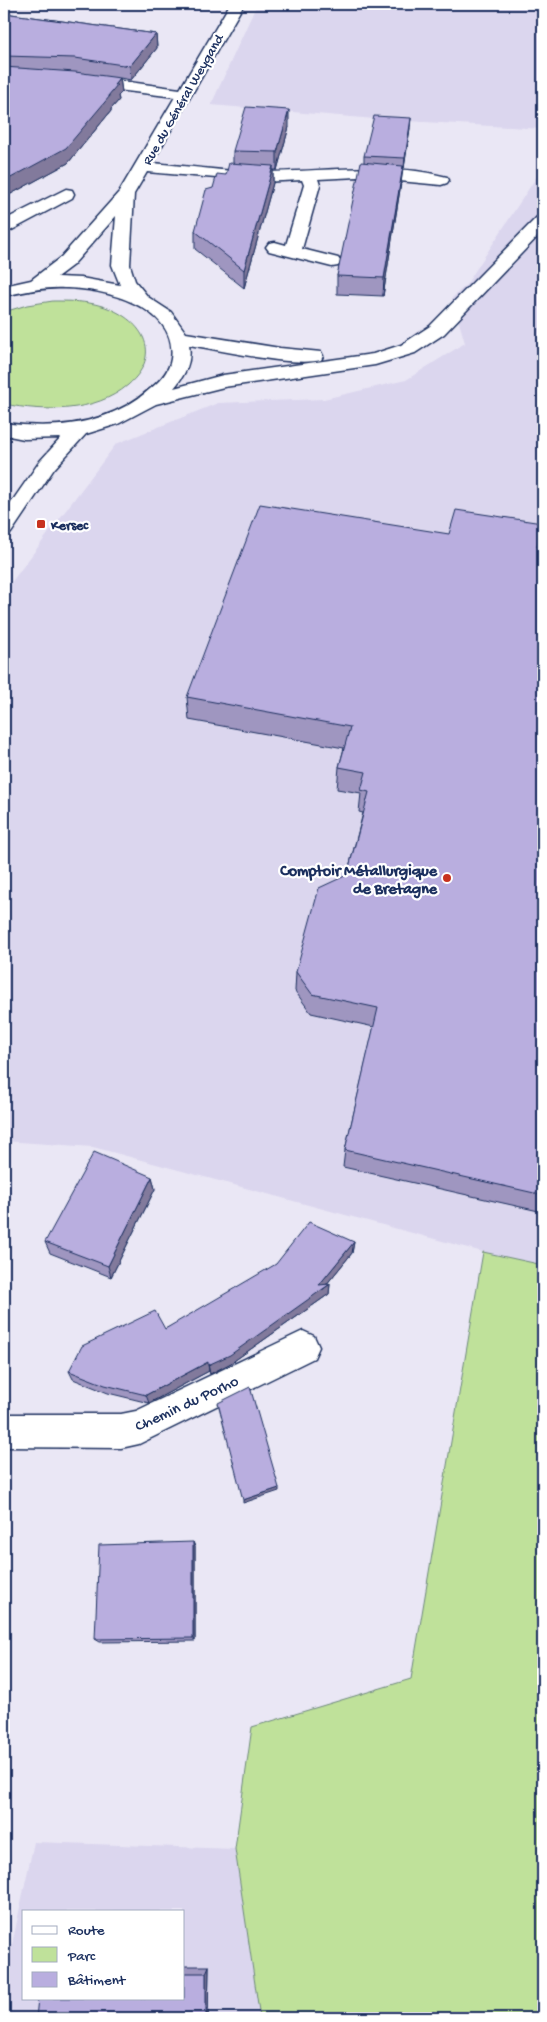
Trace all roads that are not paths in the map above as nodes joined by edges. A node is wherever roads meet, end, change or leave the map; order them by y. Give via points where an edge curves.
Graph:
1 (237, 4) edge
2 (68, 79) edge
3 (186, 94) junction
4 (142, 167) junction
5 (308, 174) junction
6 (442, 180) dead end
7 (66, 194) dead end
8 (126, 194) junction
9 (543, 221) edge
10 (4, 227) edge
11 (275, 246) dead end
12 (293, 250) junction
13 (332, 262) dead end
14 (37, 284) junction
15 (4, 291) edge
16 (140, 298) junction
17 (180, 338) junction
18 (375, 359) junction
19 (153, 399) junction
20 (4, 429) edge
21 (79, 430) junction
22 (4, 528) edge
23 (303, 1347) dead end
24 (4, 1431) edge

1 - 3 street, Rue du Général Weygand
2 - 3 street
3 - 4 street, Rue du Général Weygand
4 - 5 street via 262,177
4 - 8 street, Rue du Général Weygand
5 - 6 street via 358,172
5 - 12 street via 312,185
7 - 10 street
8 - 14 street, Rue du Général Weygand via 66,261
8 - 16 street, Rue du Général Weygand via 121,265 127,282
9 - 18 street via 437,330 408,349
11 - 12 street
12 - 13 street
14 - 15 street
14 - 16 street via 92,284
16 - 17 street via 166,315
17 - 18 street via 280,354
17 - 19 street via 181,358 172,380
18 - 19 street via 223,381
19 - 21 street via 132,412
20 - 21 street via 44,433
21 - 22 street via 47,465
23 - 24 street, Chemin du Porho via 139,1427 120,1431

